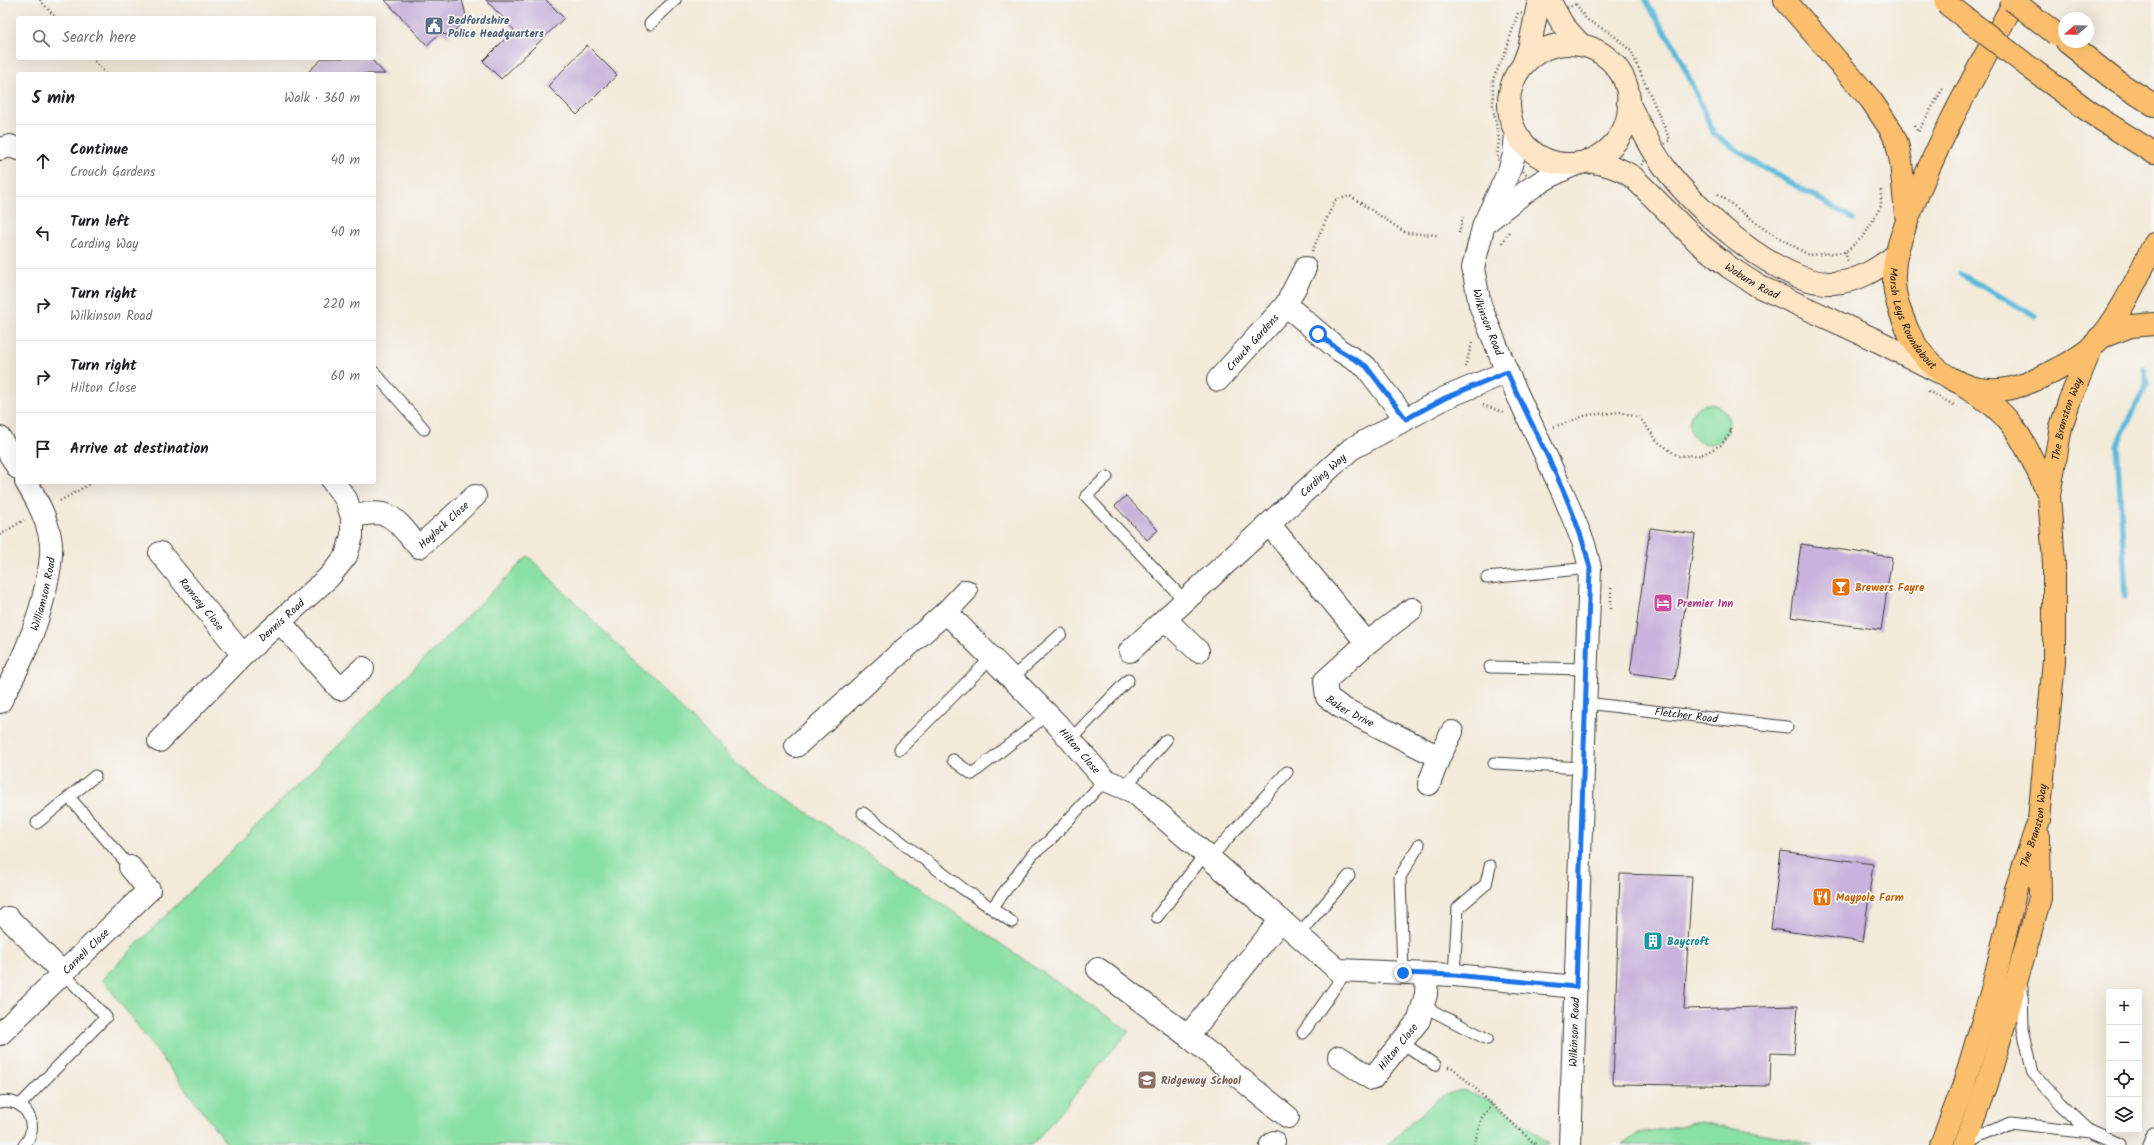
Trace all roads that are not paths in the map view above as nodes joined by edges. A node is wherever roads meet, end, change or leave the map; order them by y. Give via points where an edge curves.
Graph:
1 (675, 0) edge
2 (1785, 0) edge
3 (2013, 0) edge
4 (1944, 2) edge
5 (1545, 7) edge
6 (650, 24) dead end
7 (2058, 36) edge
8 (1581, 45) junction
9 (2074, 48) edge
10 (1523, 65) junction
11 (1628, 102) junction
12 (2154, 105) edge
13 (1516, 133) junction
14 (2148, 149) edge
15 (1583, 162) junction
16 (1484, 224) junction
17 (1906, 224) junction
18 (2154, 244) edge
19 (1896, 255) junction
20 (1306, 268) road end
21 (1286, 305) junction
22 (2154, 324) edge
23 (2096, 342) junction
24 (1507, 372) junction
25 (376, 374) edge
26 (1947, 377) junction
27 (1218, 380) dead end
28 (1406, 419) junction
29 (424, 429) dead end
30 (0, 438) edge
31 (16, 465) edge
32 (1107, 477) dead end
33 (27, 484) edge
34 (335, 484) edge
35 (2049, 495) junction
36 (474, 496) dead end
37 (352, 517) junction
38 (1269, 524) junction
39 (160, 554) dead end
40 (1590, 568) junction
41 (1488, 578) dead end
42 (966, 590) dead end
43 (1185, 601) junction
44 (1412, 609) dead end
45 (946, 612) junction
46 (1165, 619) junction
47 (280, 622) junction
48 (1061, 634) dead end
49 (1367, 643) junction
50 (1130, 651) dead end
51 (1198, 651) dead end
52 (243, 655) junction
53 (992, 657) junction
54 (1490, 667) dead end
55 (363, 668) dead end
56 (1587, 669) junction
57 (1012, 678) junction
58 (1128, 680) dead end
59 (0, 702) edge
60 (1586, 703) junction
61 (1048, 714) junction
62 (1788, 727) dead end
63 (1452, 732) dead end
64 (1071, 740) junction
65 (1166, 740) dead end
66 (159, 741) dead end
67 (796, 746) dead end
68 (900, 749) dead end
69 (1439, 757) junction
70 (953, 760) dead end
71 (1494, 763) dead end
72 (1583, 768) junction
73 (1287, 772) dead end
74 (95, 776) dead end
75 (1114, 784) junction
76 (1429, 784) dead end
77 (70, 797) junction
78 (863, 813) dead end
79 (2039, 820) junction
80 (38, 823) dead end
81 (1419, 845) dead end
82 (1207, 856) junction
83 (1490, 866) dead end
84 (130, 867) joint
85 (1349, 876) dead end
86 (992, 908) junction
87 (1157, 917) dead end
88 (8, 918) dead end
89 (1281, 920) junction
90 (1012, 922) dead end
91 (1298, 935) junction
92 (2021, 968) junction
93 (1098, 969) dead end
94 (1347, 970) junction
95 (62, 972) junction
96 (1403, 973) junction
97 (1427, 974) junction
98 (1454, 975) junction
99 (1576, 987) junction
100 (1423, 1006) junction
101 (0, 1034) edge
102 (1303, 1034) dead end
103 (1188, 1036) junction
104 (1487, 1039) dead end
105 (1401, 1042) junction
106 (1339, 1057) dead end
107 (1435, 1065) road end
108 (0, 1102) edge
109 (20, 1105) junction
110 (1288, 1117) dead end
111 (2091, 1132) junction
112 (2154, 1133) edge
113 (24, 1145) edge
114 (1570, 1145) edge
115 (1941, 1145) edge
116 (1966, 1145) edge
117 (2121, 1145) edge
118 (2149, 1145) edge

1 - 6 lane
2 - 17 highway via 1870,100 1891,130 1897,143 1905,183
3 - 7 highway, bridge
3 - 17 highway, Marsh Leys Roundabout via 1926,174
4 - 14 highway, bridge via 2094,115
5 - 8 main road
5 - 10 main road
8 - 10 main road via 1549,47 1535,54
8 - 11 main road via 1599,53 1614,65 1624,82
9 - 12 highway via 2116,81
10 - 13 main road via 1513,80 1509,98 1510,116
11 - 15 main road via 1626,121 1618,139 1604,152
11 - 19 main road via 1667,146 1664,167 1696,204 1719,226 1784,269 1809,280 1834,284 1856,279 1875,270
13 - 15 main road via 1528,148 1543,158 1561,164
13 - 16 street, Wilkinson Road via 1511,164
15 - 16 street via 1557,171 1534,185
15 - 26 main road, Woburn Road via 1622,169 1700,244 1758,286 1880,342
16 - 24 street, Wilkinson Road via 1473,268 1480,306
17 - 19 highway, Marsh Leys Roundabout
18 - 23 highway, Marsh Leys Roundabout via 2129,293
19 - 26 highway, Marsh Leys Roundabout via 1895,289 1905,324 1924,356
20 - 21 street, Crouch Gardens
21 - 27 street, Crouch Gardens
21 - 28 street, Crouch Gardens via 1339,350 1366,366
22 - 23 highway via 2131,326
23 - 26 highway, Marsh Leys Roundabout via 2044,376 2010,388 1979,389
23 - 35 highway, The Branston Way via 2068,402
24 - 28 street, Carding Way via 1445,398
24 - 40 street, Wilkinson Road via 1563,493 1584,544
25 - 29 lane
26 - 35 highway, The Branston Way via 1992,404 2016,428
28 - 38 street, Carding Way via 1351,449
30 - 31 street
32 - 43 lane via 1086,496
33 - 59 street, Williamson Road via 46,520 51,544 50,570 40,614 22,662
34 - 37 street, Dennis Road via 346,499
35 - 79 highway, The Branston Way via 2054,563 2054,662
36 - 37 street, Haylock Close via 419,546 396,521 384,513 371,512
37 - 47 street, Dennis Road via 352,536 346,556 330,576
38 - 43 street, Carding Way
38 - 49 street
39 - 52 street, Ramsey Close
40 - 41 lane
40 - 56 street, Wilkinson Road
42 - 45 street
43 - 46 street, Carding Way
44 - 49 street, Baker Drive
45 - 53 street, Hilton Close
45 - 67 street
46 - 50 street, Carding Way
46 - 51 street
47 - 52 street, Dennis Road
47 - 55 street via 340,689
48 - 57 lane
49 - 69 street, Baker Drive via 1325,681 1327,697 1342,708
52 - 66 street, Dennis Road
53 - 57 street, Hilton Close
53 - 68 lane
54 - 56 lane
56 - 60 street, Wilkinson Road
57 - 61 street, Hilton Close
58 - 64 lane
60 - 62 lane, Fletcher Road
60 - 72 street, Wilkinson Road
61 - 64 street, Hilton Close
61 - 70 lane via 972,774
63 - 69 street
64 - 75 street, Hilton Close
65 - 75 lane
69 - 76 street
71 - 72 lane
72 - 99 street, Wilkinson Road
73 - 82 lane
74 - 77 lane
75 - 82 street, Hilton Close via 1134,792
75 - 86 lane via 1033,854
77 - 80 lane
77 - 84 lane
78 - 86 lane
79 - 92 highway via 2040,898
79 - 115 highway, The Branston Way via 2016,889 1990,997 1963,1087
81 - 96 lane via 1400,877
82 - 87 lane
82 - 89 street, Hilton Close
83 - 98 lane via 1486,884 1458,908
84 - 95 street, Carnell Close via 149,890
85 - 91 lane
86 - 90 lane
88 - 95 street
89 - 91 street, Hilton Close
89 - 103 street
91 - 94 street, Hilton Close via 1338,970
92 - 111 lane via 2023,1029 2033,1073
92 - 116 highway
93 - 103 street
94 - 96 street, Hilton Close
94 - 102 lane
95 - 101 street, Carnell Close
95 - 109 lane via 106,1017
96 - 97 street, Hilton Close
97 - 98 street, Hilton Close
97 - 100 street, Hilton Close
98 - 99 street, Hilton Close
99 - 114 street, Wilkinson Road
100 - 104 lane
100 - 105 street, Hilton Close via 1419,1020
103 - 110 street
105 - 106 street, Hilton Close via 1372,1079
105 - 107 lane
108 - 109 lane
109 - 113 lane via 31,1119 32,1127
111 - 116 lane via 2010,1123
111 - 117 lane
112 - 118 lane

